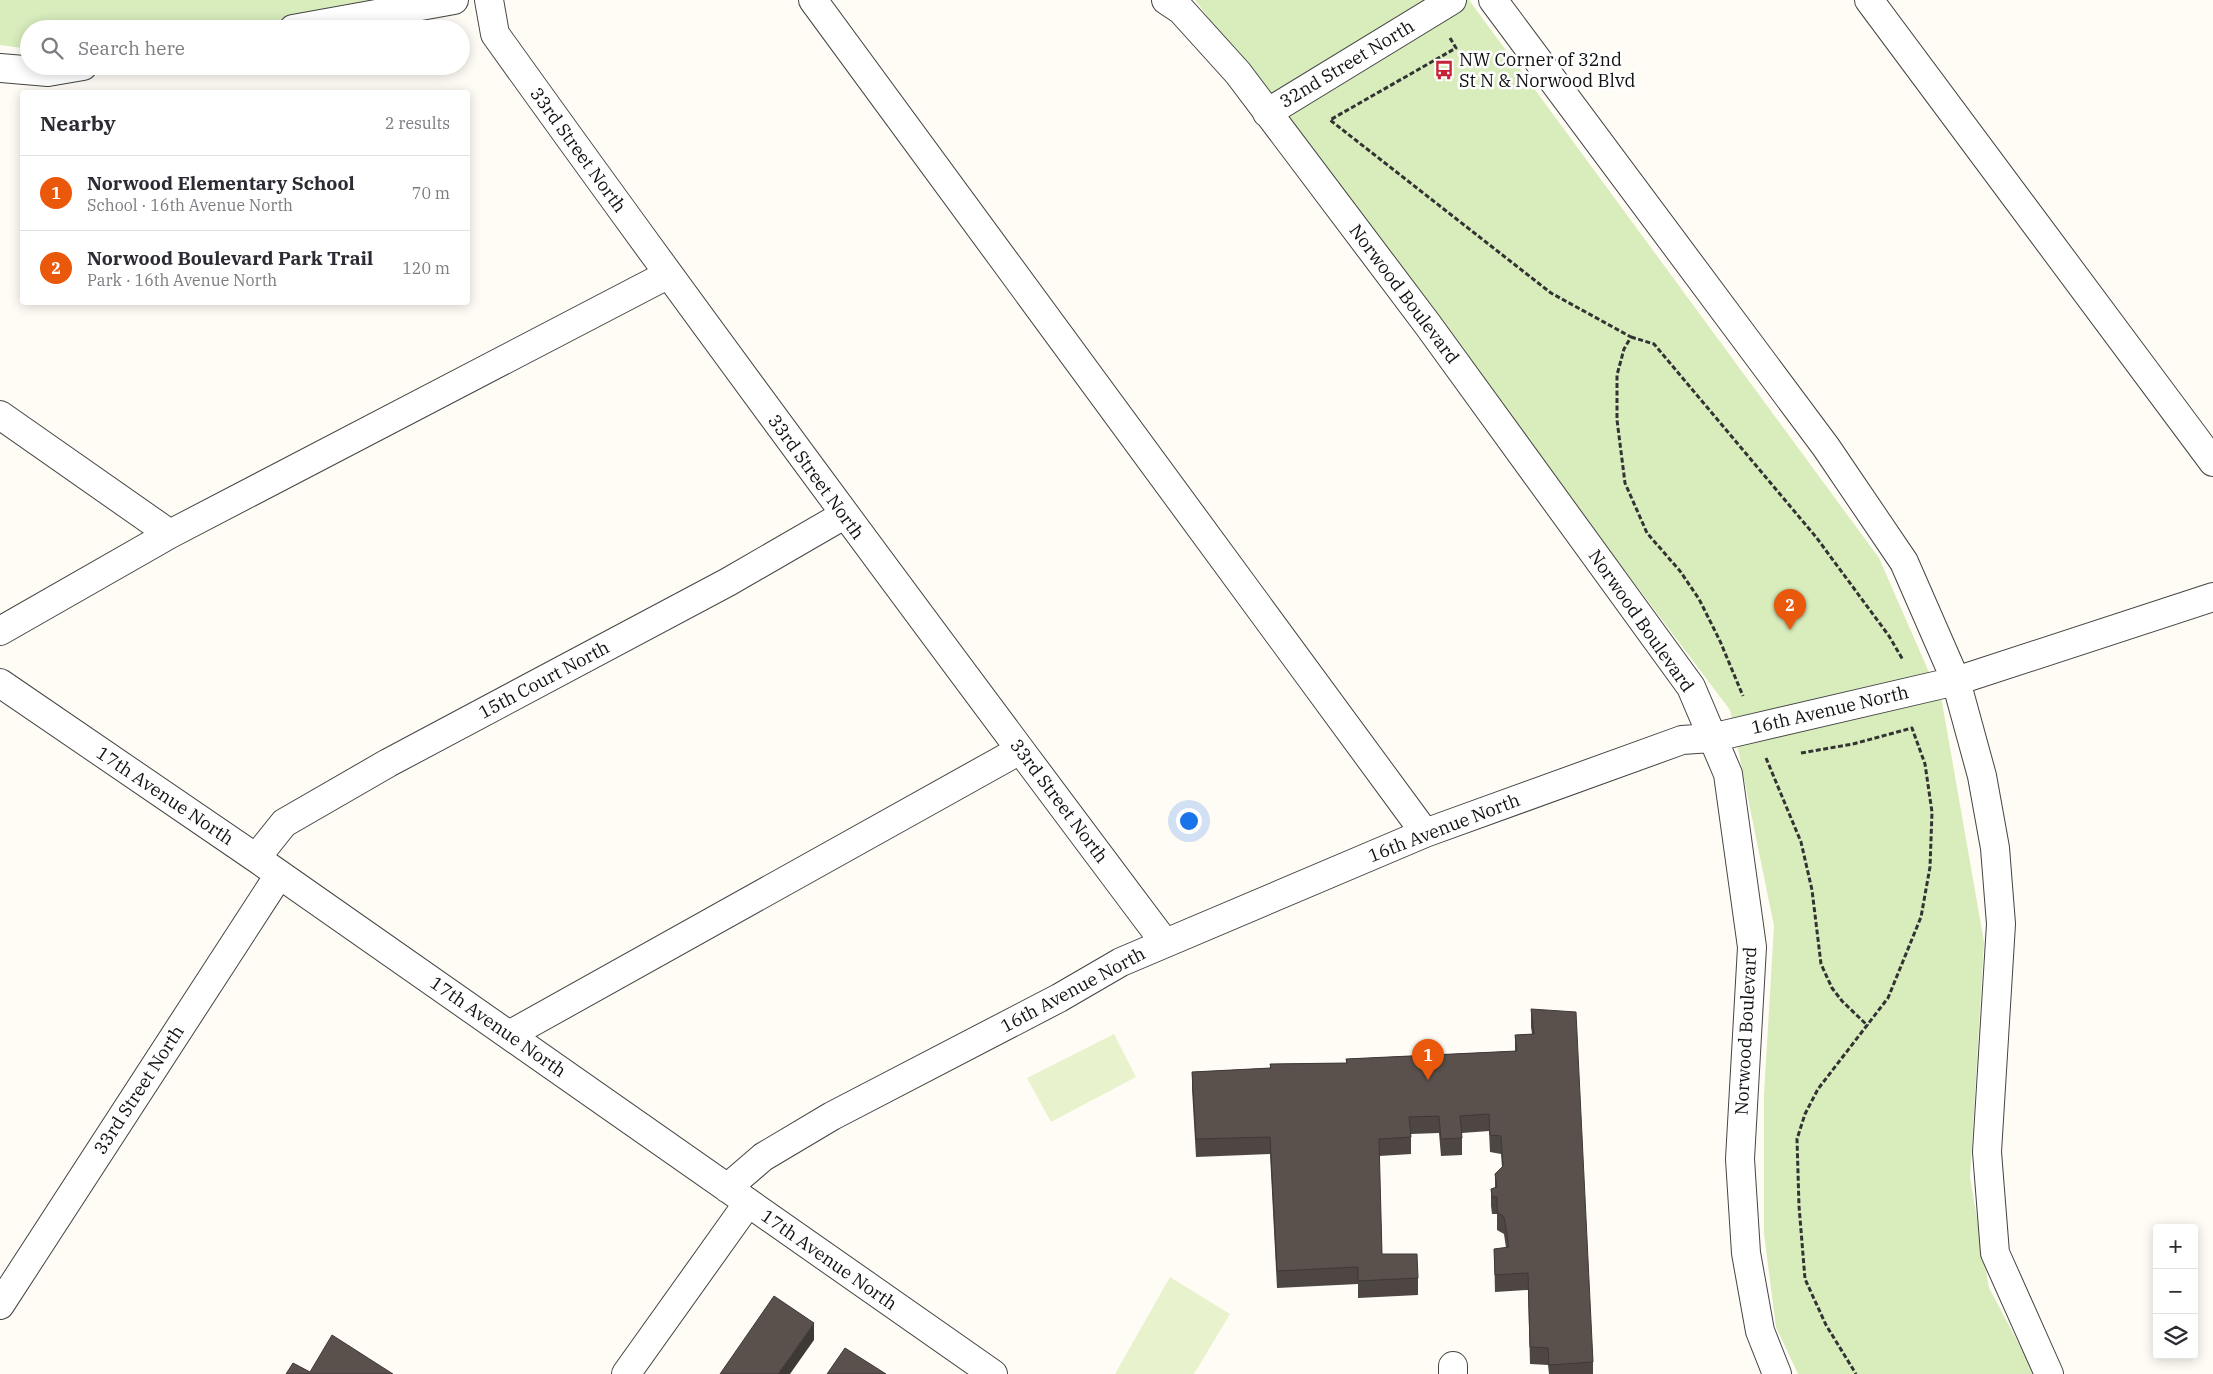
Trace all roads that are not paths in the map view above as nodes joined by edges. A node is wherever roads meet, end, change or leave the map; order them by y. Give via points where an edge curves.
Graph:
1 (454, 0) edge
2 (489, 0) edge
3 (813, 0) edge
4 (1166, 0) edge
5 (1493, 0) edge
6 (1868, 0) edge
7 (1441, 6) edge
8 (342, 20) edge
9 (0, 68) edge
10 (20, 70) edge
11 (1267, 113) junction
12 (667, 275) junction
13 (0, 415) edge
14 (2213, 462) edge
15 (844, 515) junction
16 (170, 534) junction
17 (2213, 597) edge
18 (0, 631) edge
19 (1956, 681) junction
20 (0, 683) edge
21 (1711, 738) junction
22 (1020, 750) junction
23 (1425, 833) junction
24 (256, 858) junction
25 (279, 875) junction
26 (1165, 943) junction
27 (509, 1035) junction
28 (738, 1196) junction
29 (0, 1305) edge
30 (626, 1374) edge
31 (993, 1374) edge
32 (1777, 1374) edge
33 (2049, 1374) edge

1 - 8 street
2 - 12 street, 33rd Street North via 495,34
3 - 23 street
4 - 11 street, Norwood Boulevard via 1181,10 1238,73
5 - 19 street via 1832,455 1904,562
6 - 14 street
7 - 11 street, 32nd Street North
9 - 10 street
11 - 21 street, Norwood Boulevard via 1428,325 1691,687
12 - 15 street, 33rd Street North
12 - 16 street
13 - 16 street
15 - 22 street, 33rd Street North
15 - 24 street, 15th Court North via 728,582 388,763 284,823
16 - 18 street
17 - 19 street, 16th Avenue North
19 - 21 street, 16th Avenue North
19 - 33 street via 1982,776 1995,848 2001,924 1987,1152 1995,1254
20 - 24 street, 17th Avenue North
21 - 23 street, 16th Avenue North via 1682,740
21 - 32 street, Norwood Boulevard via 1728,774 1752,947 1740,1159 1746,1253 1760,1331
22 - 26 street, 33rd Street North
22 - 27 street
23 - 26 street, 16th Avenue North
24 - 25 street, 17th Avenue North
25 - 27 street, 17th Avenue North
25 - 29 street, 33rd Street North
26 - 28 street, 16th Avenue North via 1121,962 1059,998 832,1116 763,1157
27 - 28 street, 17th Avenue North
28 - 30 street, 16th Avenue North
28 - 31 street, 17th Avenue North

